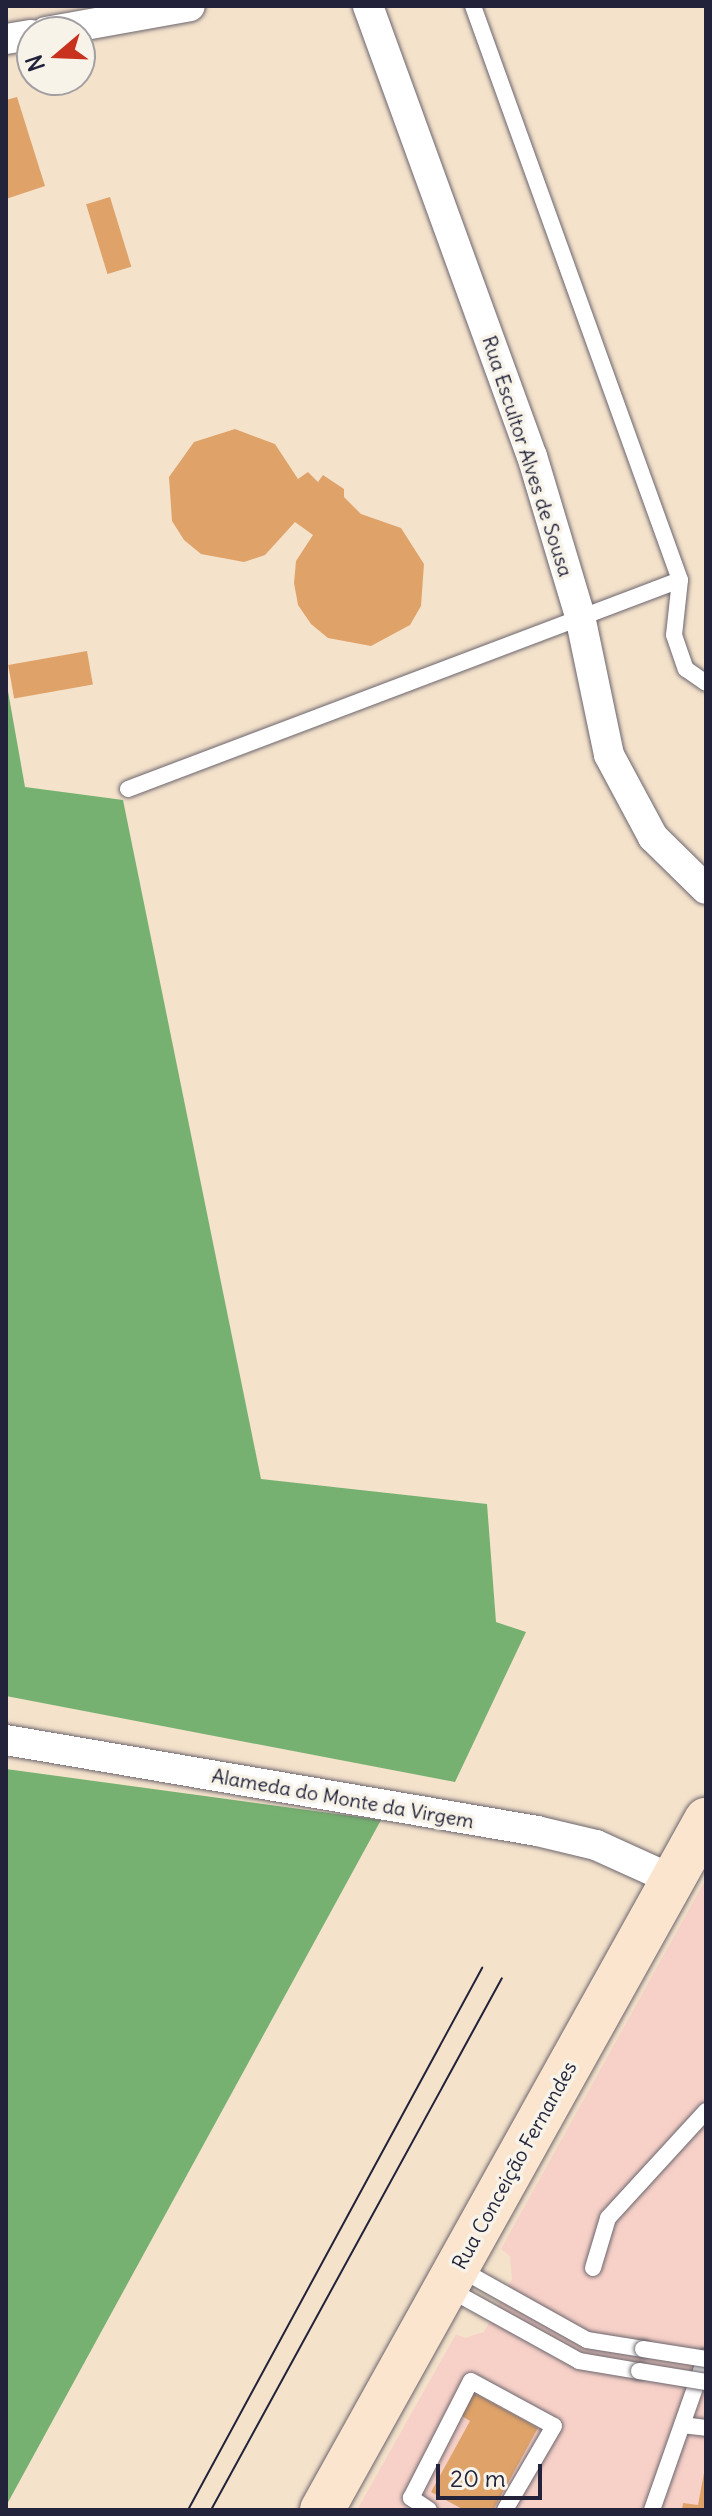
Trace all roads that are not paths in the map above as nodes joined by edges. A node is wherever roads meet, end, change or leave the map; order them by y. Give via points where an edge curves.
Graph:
1 (190, 6) edge
2 (368, 6) edge
3 (473, 6) edge
4 (96, 23) edge
5 (680, 580) junction
6 (580, 616) junction
7 (706, 683) edge
8 (128, 789) dead end
9 (706, 889) edge
10 (6, 1740) edge
11 (706, 1820) edge
12 (673, 1880) junction
13 (706, 2111) edge
14 (593, 2268) dead end
15 (451, 2277) junction
16 (706, 2358) edge
17 (706, 2382) edge
18 (682, 2425) junction
19 (706, 2428) edge
20 (322, 2510) edge
21 (429, 2510) edge
22 (505, 2510) edge
23 (652, 2510) edge

1 - 4 street
2 - 6 street, Rua Escultor Alves de Sousa via 532,456
3 - 5 lane
5 - 6 lane
5 - 7 lane via 674,635 686,669
6 - 8 lane
6 - 9 street, Rua Escultor Alves de Sousa via 609,755 653,837
10 - 12 street, Alameda do Monte da Virgem via 537,1831 596,1845
11 - 12 main road, Rua Conceição Fernandes
12 - 15 main road, Rua Conceição Fernandes
13 - 14 lane via 608,2218
15 - 16 lane, bridge via 587,2340
15 - 17 lane, bridge via 579,2361
15 - 20 main road, Rua Conceição Fernandes
16 - 18 lane
18 - 19 lane
18 - 23 lane
21 - 22 lane via 411,2498 471,2381 554,2426

